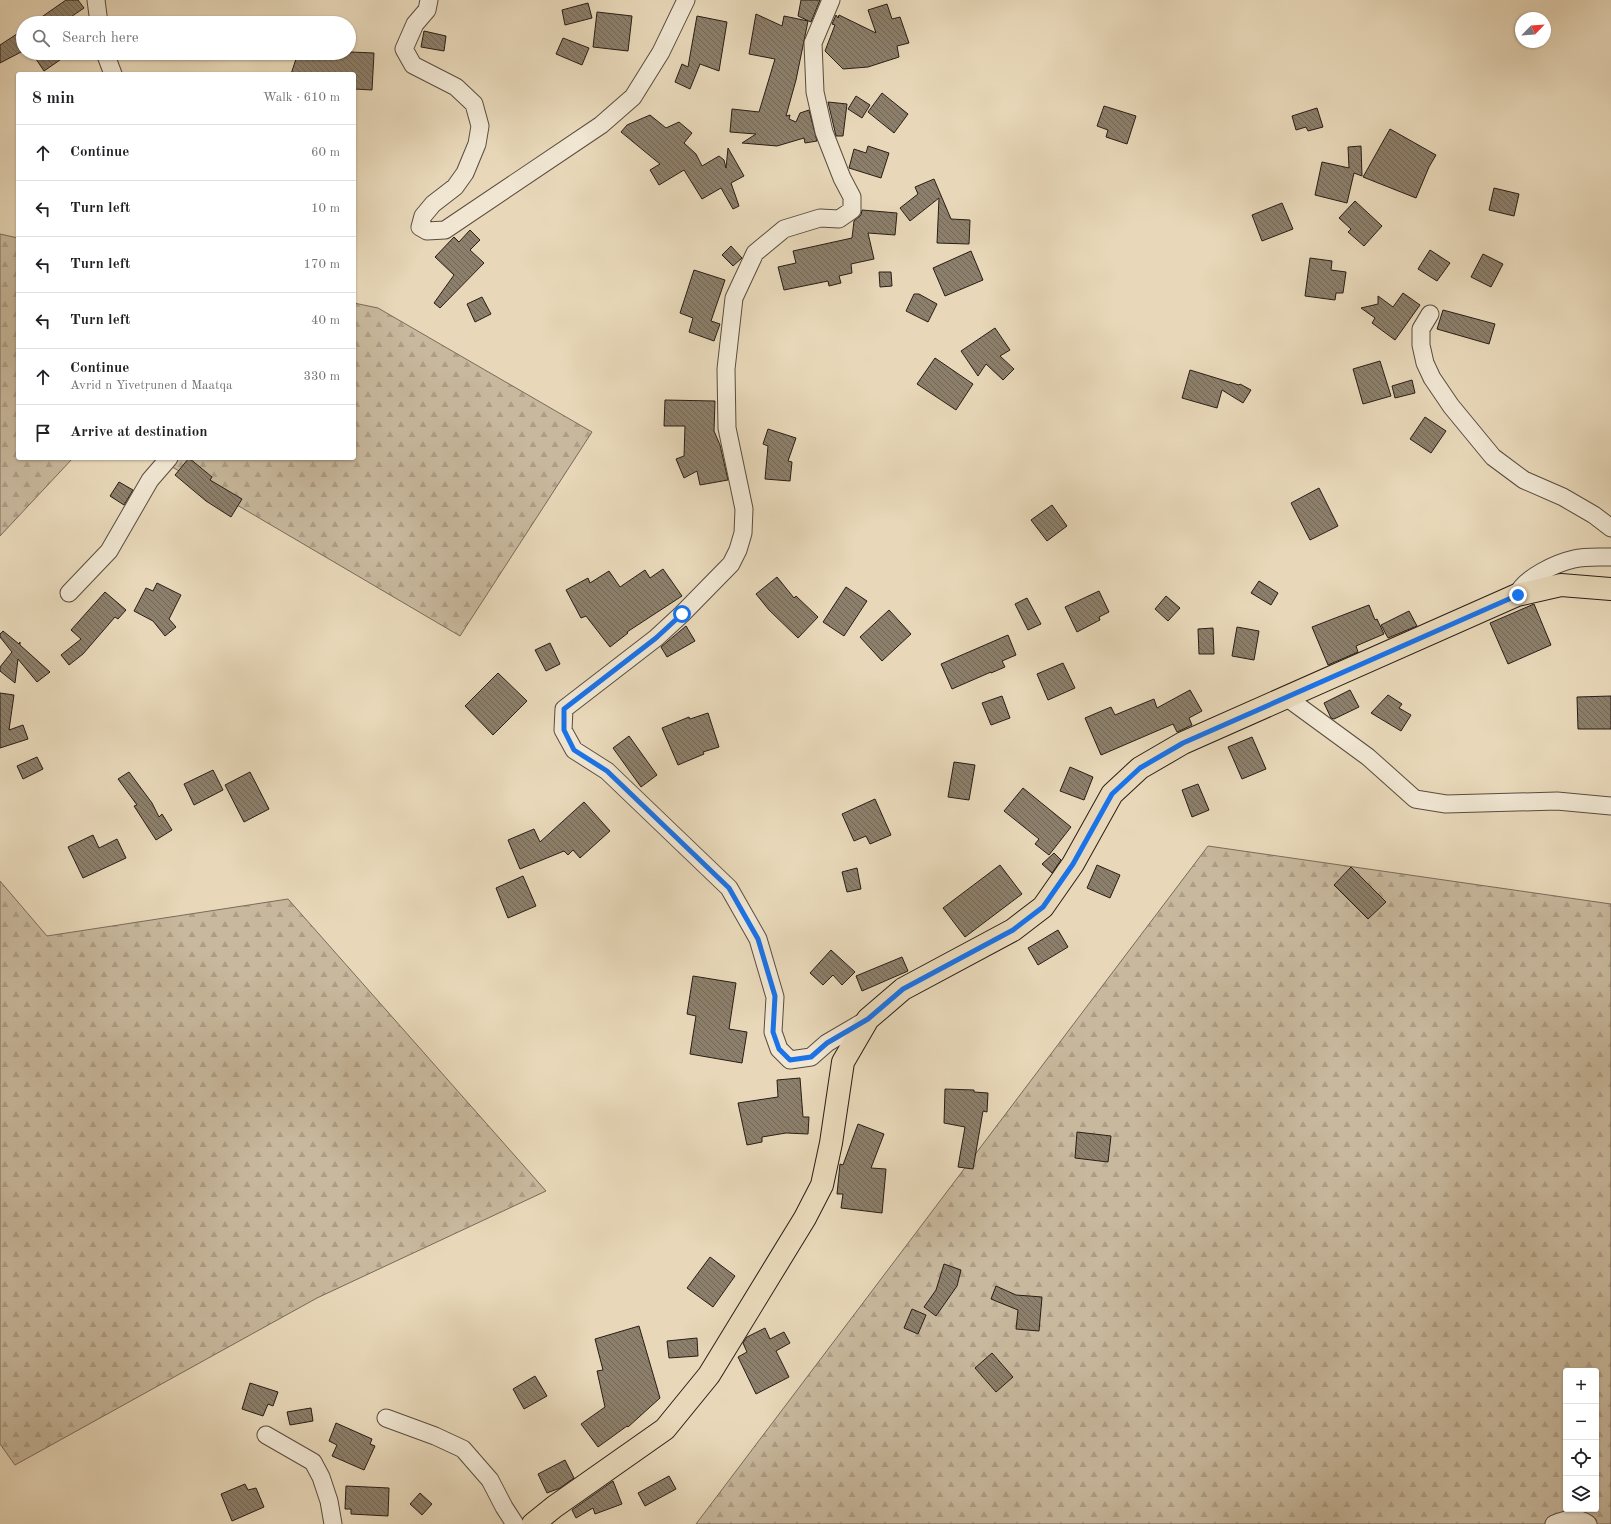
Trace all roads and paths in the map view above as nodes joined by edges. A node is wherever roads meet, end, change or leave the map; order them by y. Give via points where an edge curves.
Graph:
1 (96, 0) edge
2 (429, 0) edge
3 (686, 0) edge
4 (831, 0) edge
5 (98, 16) edge
6 (108, 60) edge
7 (112, 72) edge
8 (1430, 314) dead end
9 (167, 460) edge
10 (1611, 528) edge
11 (1611, 557) edge
12 (1611, 589) edge
13 (69, 592) dead end
14 (1518, 595) junction
15 (1286, 698) junction
16 (1611, 806) edge
17 (868, 1019) junction
18 (386, 1418) dead end
19 (266, 1435) dead end
20 (333, 1524) edge
21 (515, 1524) edge
22 (533, 1524) edge
23 (1554, 1524) edge
24 (1588, 1524) edge

1 - 5 street
2 - 3 street via 427,10 415,24 404,49 413,65 456,87 474,104 480,126 477,144 465,173 455,187 432,204 423,216 420,227 427,231 445,230 601,125 633,97 661,52
4 - 17 street via 813,43 815,92 824,132 852,197 852,210 839,219 820,218 784,230 755,253 734,298 726,369 727,428 744,510 743,533 738,550 731,564 656,638 564,709 564,730 574,750 607,771 729,888 758,939 775,996 773,1032 779,1049 790,1060 811,1057 827,1043
6 - 7 street
8 - 10 street via 1421,329 1425,362 1432,378 1451,406 1488,451 1524,480 1594,515
9 - 13 street via 150,480 109,551
11 - 14 street via 1588,556 1559,563 1533,577 1520,589
12 - 14 main road via 1561,585
14 - 15 main road
15 - 16 street via 1368,757 1415,799 1446,804 1557,801
15 - 17 main road via 1183,743 1140,768 1112,794 1073,864 1043,907 1013,930 903,989
17 - 22 main road via 843,1062 822,1185 805,1218 709,1375 665,1429
18 - 21 street via 463,1449 490,1480
19 - 20 street via 313,1462 327,1495
23 - 24 street via 1562,1520 1580,1519

